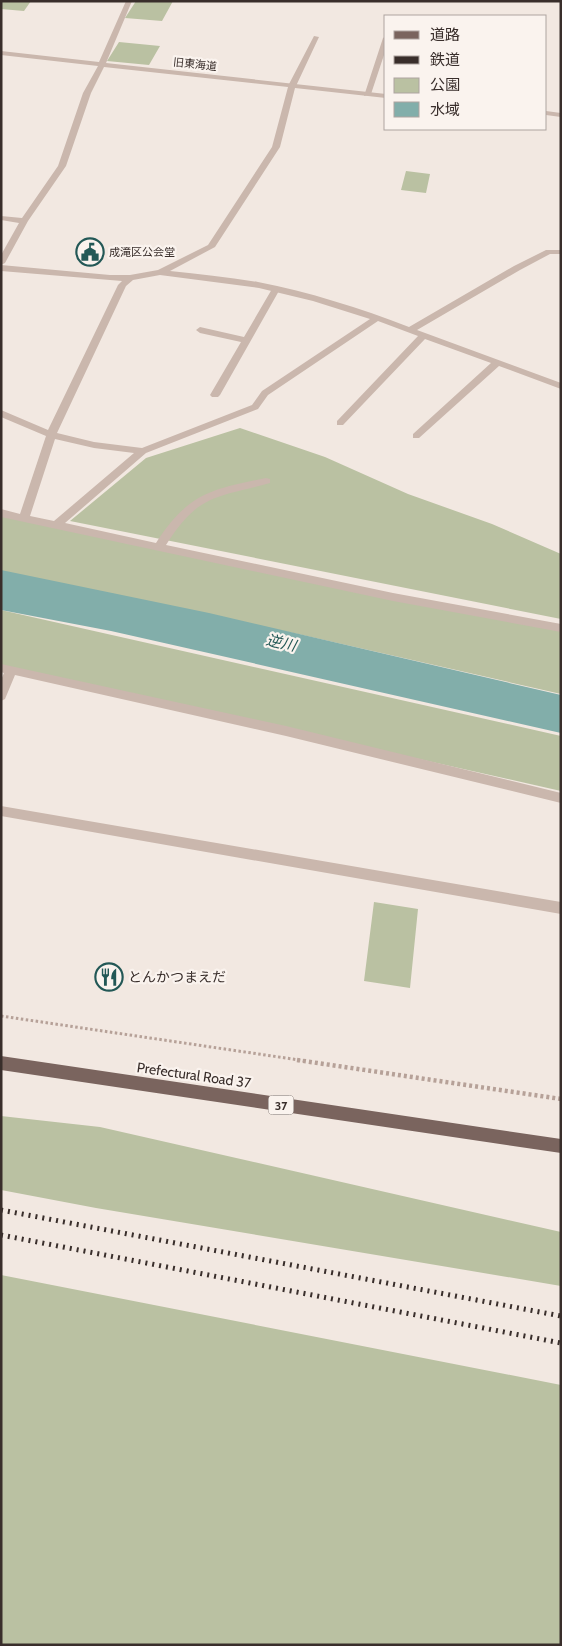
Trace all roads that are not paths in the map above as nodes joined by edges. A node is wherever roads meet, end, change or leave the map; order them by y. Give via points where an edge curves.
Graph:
1 (129, 1) edge
2 (316, 37) dead end
3 (384, 44) edge
4 (1, 53) edge
5 (102, 64) junction
6 (292, 86) junction
7 (367, 94) junction
8 (384, 96) edge
9 (547, 113) edge
10 (561, 115) edge
11 (1, 218) edge
12 (24, 221) junction
13 (561, 252) edge
14 (1, 263) edge
15 (1, 268) edge
16 (160, 272) junction
17 (130, 278) junction
18 (276, 289) junction
19 (377, 318) junction
20 (200, 330) dead end
21 (410, 330) junction
22 (424, 336) junction
23 (247, 340) junction
24 (498, 362) junction
25 (561, 386) edge
26 (215, 395) dead end
27 (1, 413) edge
28 (340, 423) dead end
29 (51, 435) junction
30 (416, 436) dead end
31 (144, 451) junction
32 (266, 481) dead end
33 (1, 513) edge
34 (24, 518) junction
35 (56, 525) junction
36 (159, 547) junction
37 (561, 628) edge
38 (6, 669) edge
39 (1, 696) edge
40 (561, 798) edge
41 (1, 811) edge
42 (561, 908) edge
43 (1, 1063) edge
44 (561, 1146) edge

1 - 5 street
2 - 6 street
3 - 7 street
4 - 5 street, 旧東海道
5 - 6 street, 旧東海道
5 - 12 street via 87,93 62,166
6 - 7 street, 旧東海道
6 - 16 street via 276,147 211,247
7 - 8 street, 旧東海道
9 - 10 street
11 - 12 street
12 - 14 street
13 - 21 street via 549,252 517,268
15 - 17 street
16 - 17 street
16 - 18 street
17 - 29 street via 122,285
18 - 19 street
18 - 23 street
19 - 21 street
19 - 31 street via 265,393 255,407
20 - 23 street
21 - 22 street
22 - 24 street
22 - 28 street
23 - 26 street
24 - 25 street
24 - 30 street
27 - 29 street
29 - 31 street via 94,445
29 - 34 street
31 - 35 street
32 - 36 street via 222,491 196,503 175,523
33 - 34 street
34 - 35 street
35 - 36 street
36 - 37 street via 393,597
38 - 39 street
38 - 40 street via 286,731
41 - 42 street
43 - 44 main road, Prefectural Road 37 / 37

